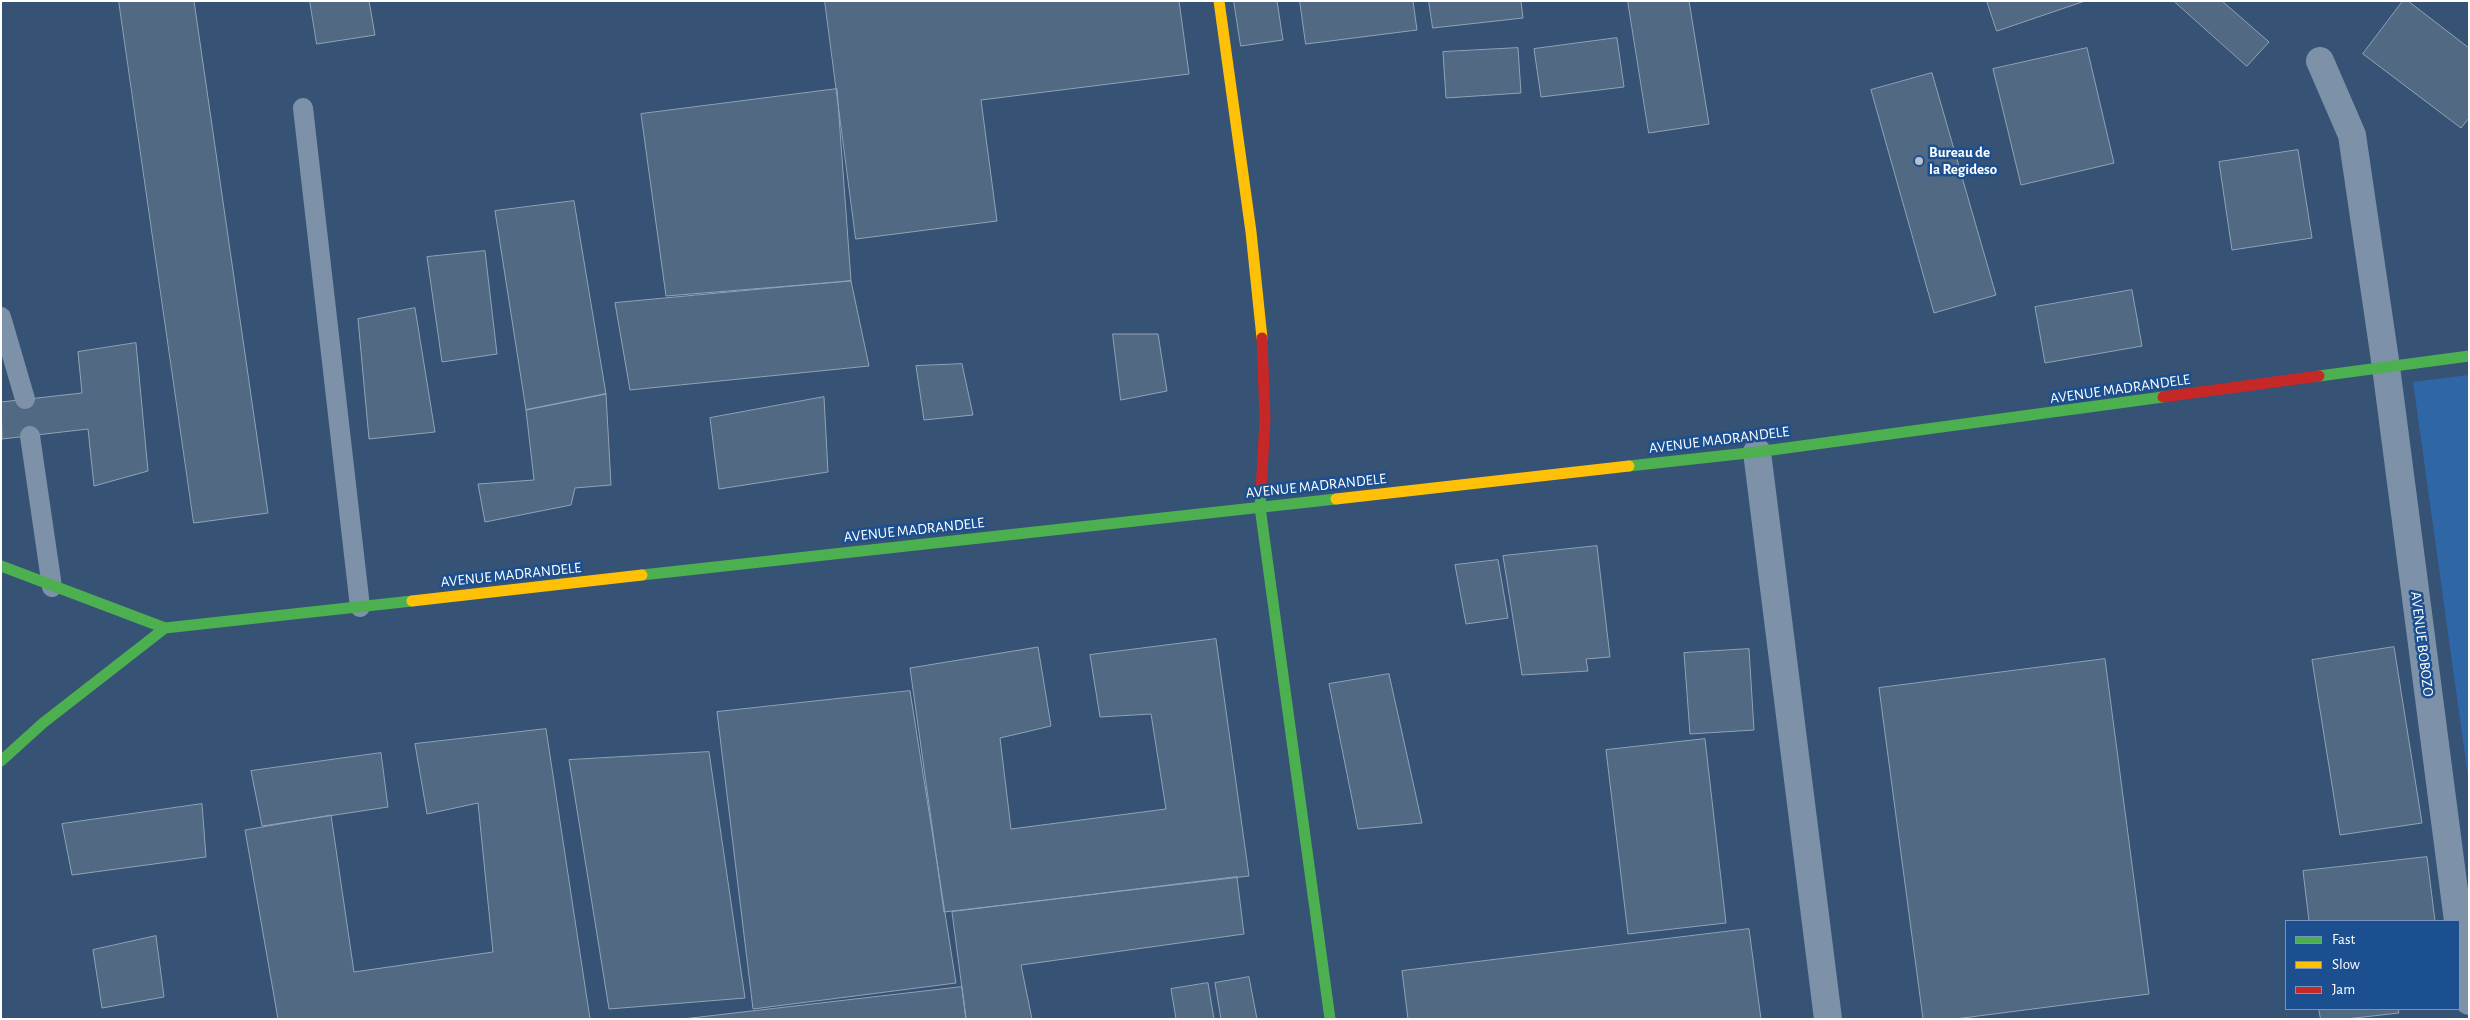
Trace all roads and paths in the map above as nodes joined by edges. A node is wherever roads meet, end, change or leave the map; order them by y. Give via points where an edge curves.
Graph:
1 (1219, 1) edge
2 (2320, 61) dead end
3 (303, 108) dead end
4 (1, 317) edge
5 (2469, 356) edge
6 (2386, 367) junction
7 (25, 399) dead end
8 (30, 436) dead end
9 (1758, 452) junction
10 (1260, 507) junction
11 (1, 566) edge
12 (52, 587) junction
13 (360, 607) junction
14 (165, 628) junction
15 (1, 761) edge
16 (2459, 920) edge
17 (2460, 931) edge
18 (2469, 1001) edge
19 (1330, 1019) edge
20 (1828, 1019) edge

1 - 10 street via 1251,232 1264,358 1266,419
2 - 6 street, AVENUE BOBOZO via 2352,135
3 - 13 lane
4 - 7 lane
5 - 6 street, AVENUE MADRANDELE
6 - 9 street, AVENUE MADRANDELE
6 - 16 street, AVENUE BOBOZO
8 - 12 lane
9 - 10 street, AVENUE MADRANDELE
9 - 20 street
10 - 13 street, AVENUE MADRANDELE
10 - 19 street
11 - 12 street
12 - 14 street
13 - 14 street, AVENUE MADRANDELE
14 - 15 street via 43,723
17 - 18 street, AVENUE BOBOZO

